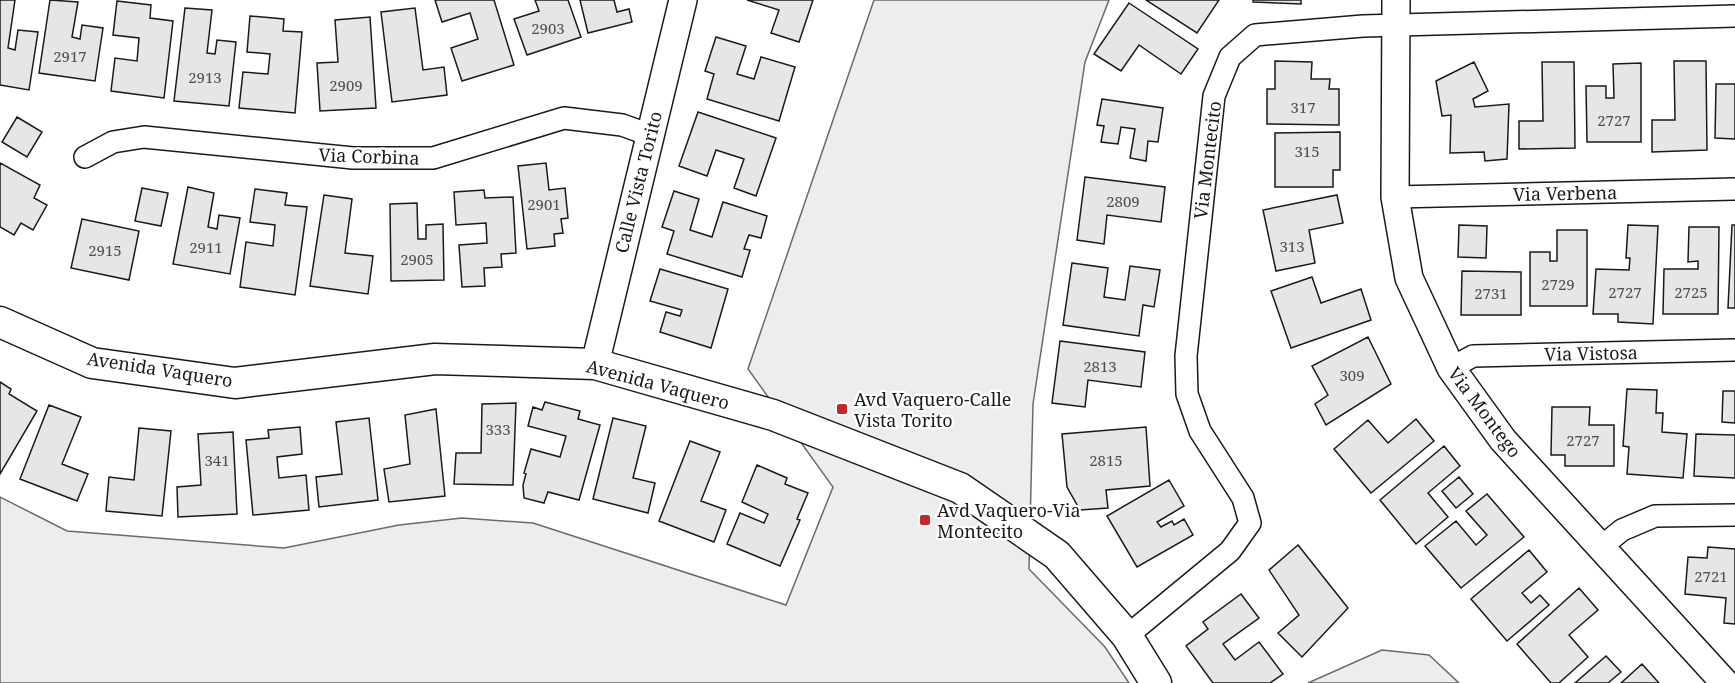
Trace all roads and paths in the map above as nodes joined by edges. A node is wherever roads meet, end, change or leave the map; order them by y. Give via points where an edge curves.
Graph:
1 (683, 0) edge
2 (1396, 13) edge
3 (1735, 16) edge
4 (650, 135) junction
5 (85, 157) dead end
6 (1735, 189) edge
7 (1395, 197) junction
8 (0, 322) edge
9 (1735, 350) edge
10 (595, 364) junction
11 (1450, 369) junction
12 (1735, 515) edge
13 (1601, 547) junction
14 (1127, 636) junction
15 (1156, 683) edge
16 (1725, 683) edge

1 - 4 street, Calle Vista Torito
2 - 3 street, Via Montecito
2 - 7 street, Via Montego
2 - 14 street, Via Montecito via 1363,26 1255,35 1230,57 1214,96 1186,356 1186,394 1200,431 1243,498 1250,523 1230,551
4 - 5 street, Via Corbina via 622,125 564,118 433,158 353,158 144,137 113,142
4 - 10 street, Calle Vista Torito
6 - 7 street, Via Verbena
7 - 11 street, Via Montego via 1409,278
8 - 10 main road, Avenida Vaquero via 92,363 235,383 435,358
9 - 11 street, Via Vistosa via 1473,356
10 - 14 main road, Avenida Vaquero via 773,416 960,488 1057,555
11 - 13 street, Via Montego via 1503,440
12 - 13 street via 1655,516 1622,530
13 - 16 street, Via Montego
14 - 15 main road, Avenida Vaquero

